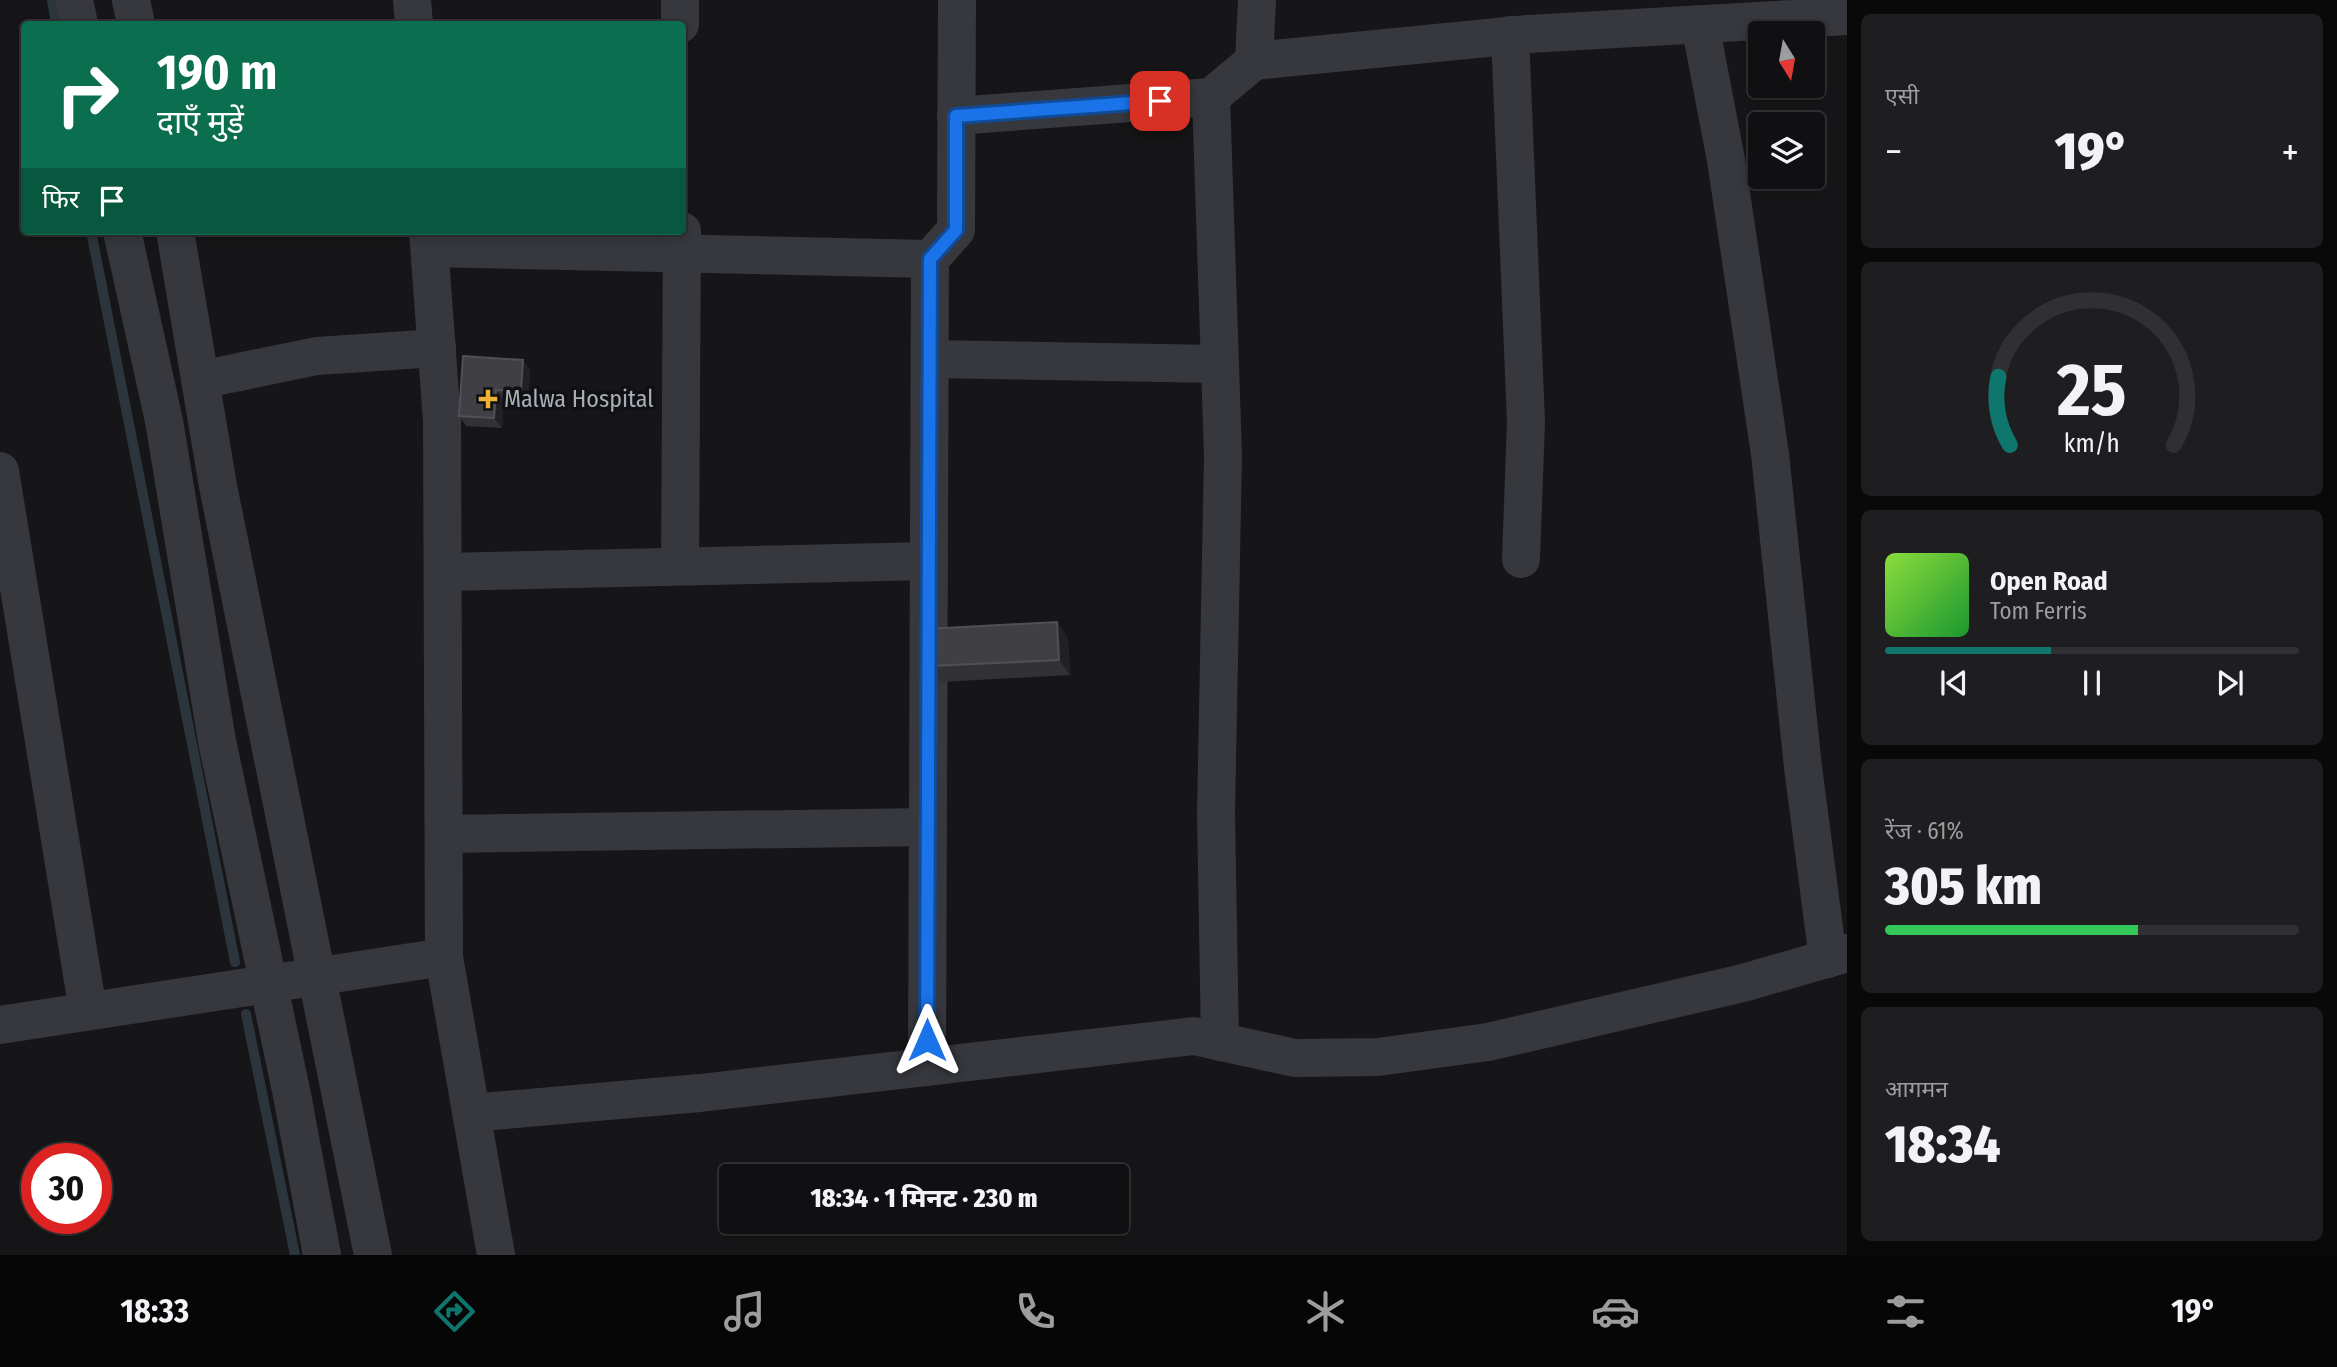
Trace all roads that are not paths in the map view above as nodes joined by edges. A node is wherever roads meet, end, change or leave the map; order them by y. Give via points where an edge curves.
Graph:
1 (74, 0) edge
2 (131, 0) edge
3 (412, 0) edge
4 (680, 0) edge
5 (957, 0) edge
6 (1257, 0) edge
7 (1847, 16) edge
8 (78, 21) edge
9 (135, 21) edge
10 (414, 21) edge
11 (680, 21) edge
12 (1700, 24) junction
13 (1510, 35) junction
14 (1254, 61) junction
15 (1210, 97) junction
16 (956, 116) junction
17 (123, 235) edge
18 (175, 235) edge
19 (429, 239) edge
20 (682, 242) edge
21 (930, 259) junction
22 (437, 348) junction
23 (930, 359) junction
24 (1219, 364) junction
25 (200, 380) junction
26 (0, 471) edge
27 (1521, 559) dead end
28 (929, 561) junction
29 (680, 566) junction
30 (443, 572) junction
31 (928, 827) junction
32 (444, 834) junction
33 (1837, 956) edge
34 (444, 957) junction
35 (316, 976) junction
36 (269, 984) junction
37 (89, 1011) junction
38 (0, 1025) edge
39 (1220, 1042) junction
40 (926, 1067) junction
41 (471, 1113) junction
42 (322, 1255) edge
43 (373, 1255) edge
44 (496, 1255) edge

1 - 8 street
2 - 9 street
3 - 10 street
4 - 11 street
5 - 16 street
6 - 14 street
7 - 12 street
12 - 13 street
12 - 33 street via 1726,160 1770,453 1803,768
13 - 14 street
13 - 27 street via 1526,422
14 - 15 street
15 - 16 street
15 - 24 street
16 - 21 street via 956,230
17 - 36 street via 164,421 216,741
18 - 25 street
19 - 20 street
19 - 22 street
20 - 21 street
20 - 29 street
21 - 23 street
22 - 25 street via 317,356
22 - 30 street
23 - 24 street
23 - 28 street
24 - 39 street via 1223,455 1216,813
25 - 35 street
26 - 37 street
28 - 29 street
28 - 31 street
29 - 30 street
30 - 32 street
31 - 32 street
31 - 40 street
32 - 34 street
33 - 39 street via 1743,983 1488,1042 1378,1057 1295,1058
34 - 35 street
34 - 41 street
35 - 36 street
35 - 43 street
36 - 37 street
36 - 42 street
37 - 38 street
39 - 40 street via 1194,1036
40 - 41 street
41 - 44 street

